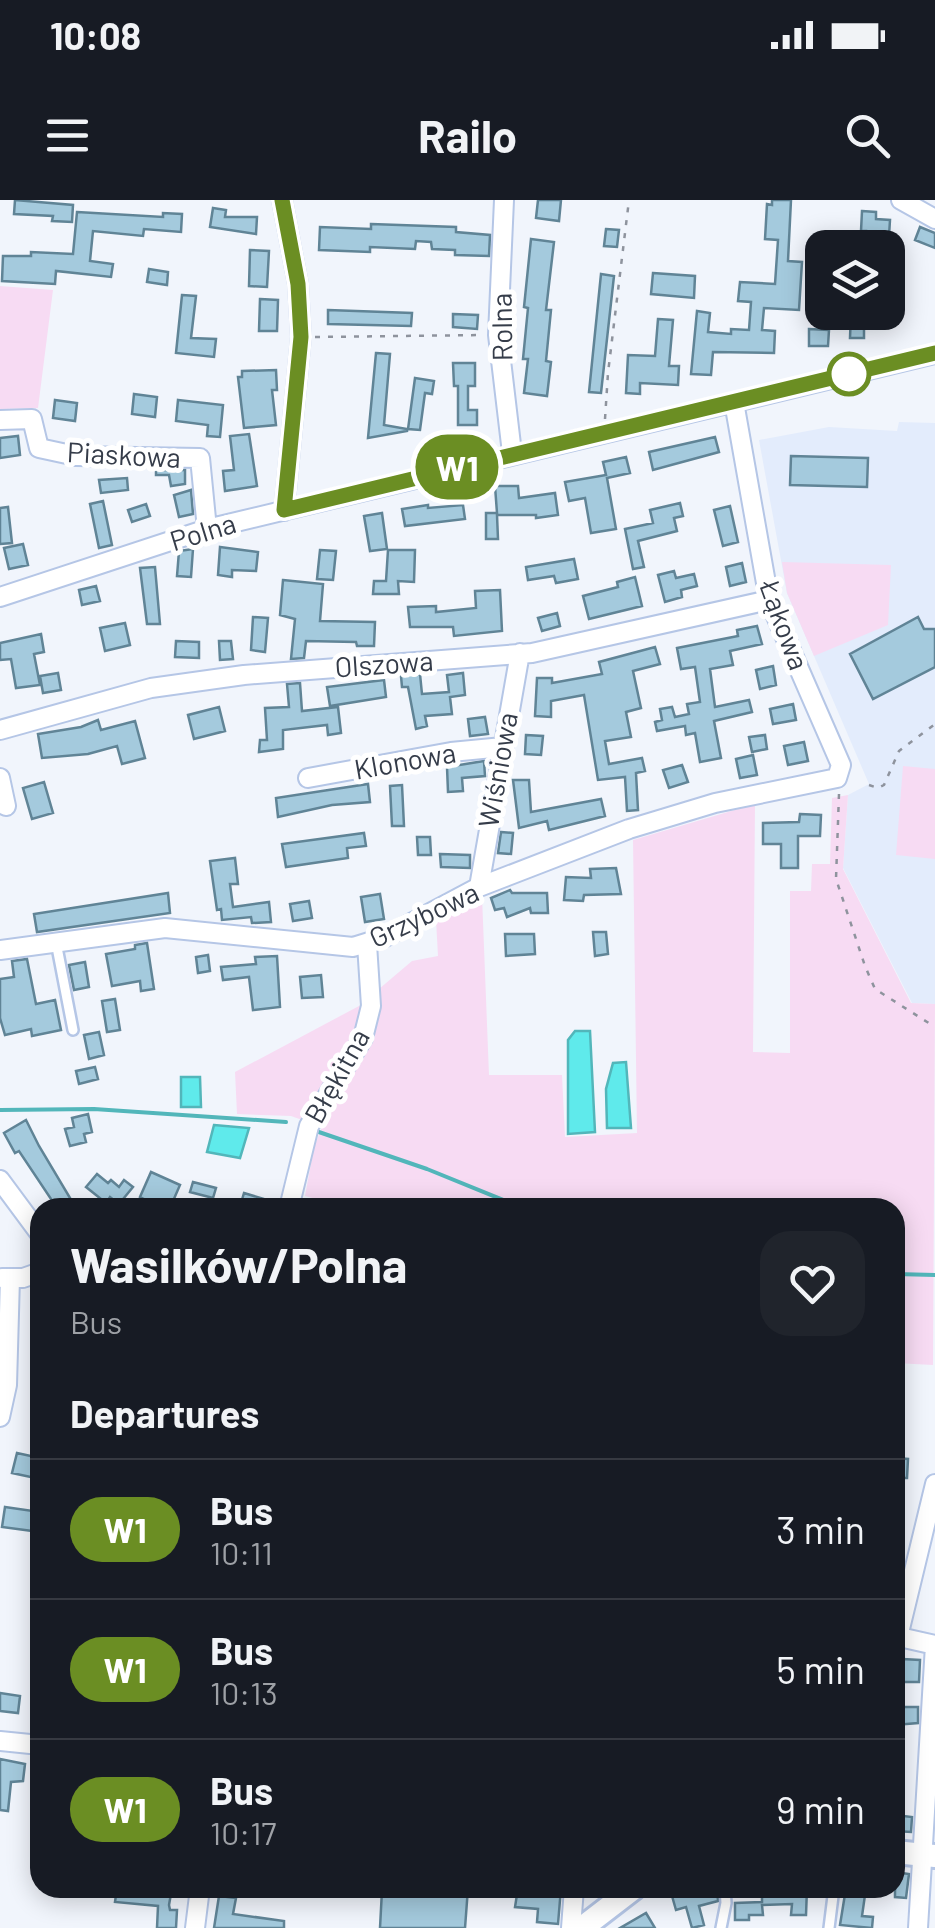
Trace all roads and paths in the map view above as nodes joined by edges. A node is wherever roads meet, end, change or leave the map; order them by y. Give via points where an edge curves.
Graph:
1 (282, 200) edge
2 (492, 200) edge
3 (504, 200) edge
4 (628, 200) edge
5 (901, 200) edge
6 (935, 220) edge
7 (498, 335) junction
8 (301, 337) junction
9 (935, 354) edge
10 (734, 402) junction
11 (0, 420) edge
12 (606, 430) junction
13 (512, 454) junction
14 (284, 510) junction
15 (207, 529) junction
16 (0, 596) edge
17 (769, 600) junction
18 (520, 653) junction
19 (935, 724) edge
20 (0, 730) edge
21 (502, 747) junction
22 (0, 778) edge
23 (308, 778) dead end
24 (834, 780) junction
25 (869, 784) dead end
26 (6, 806) dead end
27 (479, 887) junction
28 (56, 942) junction
29 (360, 945) junction
30 (0, 950) edge
31 (935, 1027) edge
32 (74, 1030) dead end
33 (0, 1180) edge
34 (291, 1198) edge
35 (30, 1220) edge
36 (30, 1276) edge
37 (5, 1278) edge
38 (0, 1417) edge
39 (935, 1484) edge
40 (905, 1605) edge
41 (905, 1639) edge
42 (935, 1645) edge
43 (0, 1741) edge
44 (30, 1744) edge
45 (929, 1856) edge
46 (199, 1898) edge
47 (573, 1898) edge
48 (621, 1898) edge
49 (726, 1898) edge
50 (833, 1898) edge
51 (195, 1928) edge
52 (571, 1928) edge
53 (582, 1928) edge
54 (721, 1928) edge
55 (829, 1928) edge
56 (918, 1928) edge

1 - 8 street
2 - 3 street
3 - 7 street, Rolna
4 - 12 path
5 - 6 street
7 - 8 path
7 - 13 street, Rolna
8 - 14 street
9 - 10 street, Polna
10 - 12 street, Polna
10 - 17 street, Łąkowa
11 - 15 street, Piaskowa via 32,419 39,448 76,456 200,458
12 - 13 street, Polna
13 - 14 street, Polna
14 - 15 street, Polna
15 - 16 street, Polna
17 - 18 street, Olszowa
17 - 24 street, Łąkowa via 841,764
18 - 20 street, Olszowa via 170,685
18 - 21 street, Wiśniowa
19 - 25 path via 898,752 884,784
21 - 23 street, Klonowa
21 - 27 street, Wiśniowa
22 - 26 street
24 - 27 street, Grzybowa via 716,803 629,829
24 - 31 path via 840,788 836,880 865,966 876,989
27 - 29 street, Grzybowa
28 - 29 street, Grzybowa via 164,928
28 - 30 street, Grzybowa
28 - 32 lane
29 - 34 street, Błękitna via 371,1006 363,1038 308,1126
33 - 35 street
36 - 37 street
37 - 38 street via 7,1385
39 - 40 street
41 - 42 street
42 - 45 street
43 - 44 street
45 - 56 street
46 - 51 street
47 - 52 street
48 - 53 main road
49 - 54 lane
50 - 55 lane

